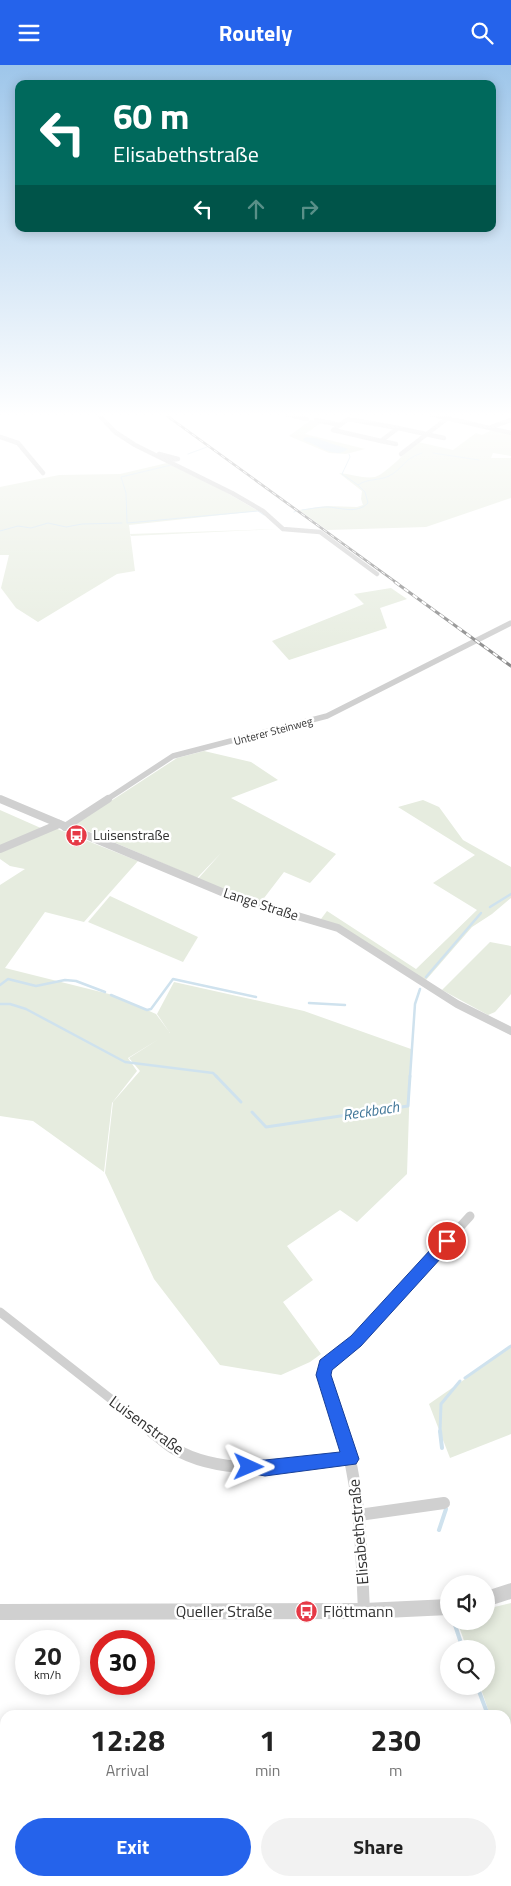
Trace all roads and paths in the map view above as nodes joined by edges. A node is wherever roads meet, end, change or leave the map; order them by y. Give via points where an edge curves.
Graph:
1 (238, 498) edge
2 (377, 574) dead end
3 (511, 623) edge
4 (0, 799) edge
5 (62, 825) junction
6 (0, 849) edge
7 (511, 1031) edge
8 (470, 1216) dead end
9 (0, 1312) edge
10 (351, 1459) junction
11 (444, 1503) dead end
12 (360, 1515) junction
13 (511, 1591) edge
14 (495, 1596) edge
15 (440, 1607) edge
16 (0, 1611) edge
17 (364, 1611) junction

1 - 2 street via 263,511 283,529 320,532
3 - 5 street, Unterer Steinweg via 307,723 173,756
4 - 5 street, Lange Straße
5 - 6 street
5 - 7 street, Lange Straße via 236,898 338,928 457,1004
8 - 10 street, Elisabethstraße via 356,1341 325,1365 324,1375
9 - 10 street, Luisenstraße via 173,1448 195,1458 217,1464 265,1468
10 - 12 street, Elisabethstraße
11 - 12 street
12 - 17 street, Elisabethstraße
13 - 14 street
15 - 17 street, Queller Straße
16 - 17 street, Queller Straße

